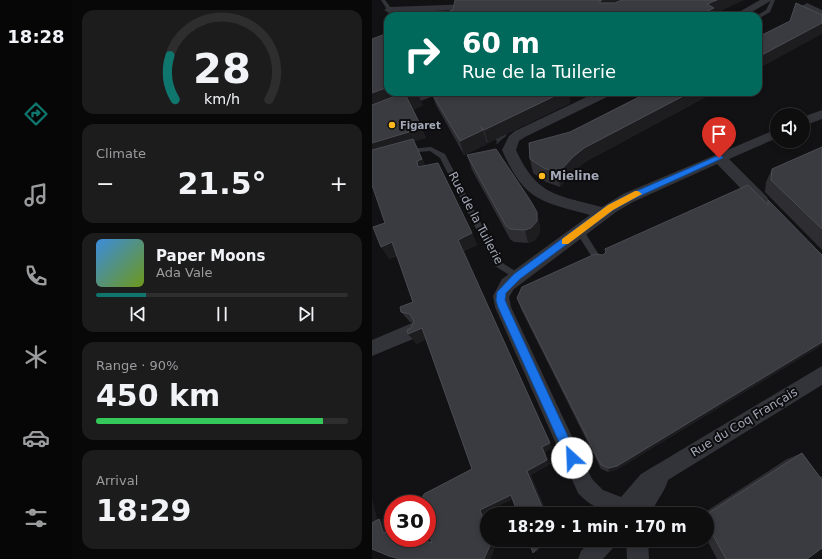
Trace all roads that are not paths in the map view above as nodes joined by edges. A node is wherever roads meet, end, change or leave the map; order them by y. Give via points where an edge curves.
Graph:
1 (767, 0) edge
2 (773, 0) edge
3 (387, 5) edge
4 (807, 6) edge
5 (482, 7) edge
6 (744, 12) edge
7 (822, 14) edge
8 (762, 15) edge
9 (422, 96) edge
10 (599, 96) edge
11 (822, 114) edge
12 (372, 116) edge
13 (810, 119) edge
14 (770, 137) edge
15 (398, 154) edge
16 (719, 158) junction
17 (602, 213) junction
18 (773, 213) edge
19 (579, 230) junction
20 (600, 263) edge
21 (517, 276) junction
22 (412, 331) edge
23 (372, 348) edge
24 (821, 378) edge
25 (618, 507) edge
26 (635, 507) edge
27 (599, 547) edge
28 (637, 547) edge
29 (589, 559) edge
30 (638, 559) edge

1 - 6 street
2 - 8 lane via 768,11
3 - 5 street
4 - 7 street
9 - 12 street
10 - 17 street via 506,143 512,159 536,192
11 - 13 street
14 - 16 street
15 - 21 lane, Rue de la Tuilerie via 425,148 436,150 443,156 498,264
16 - 17 street via 628,198
16 - 18 street
17 - 19 street
19 - 20 lane
19 - 21 street
21 - 25 street via 502,292 502,303 585,486 596,497
22 - 23 street
24 - 26 street, Rue du Coq Français via 666,470 647,496
27 - 29 street
28 - 30 street

